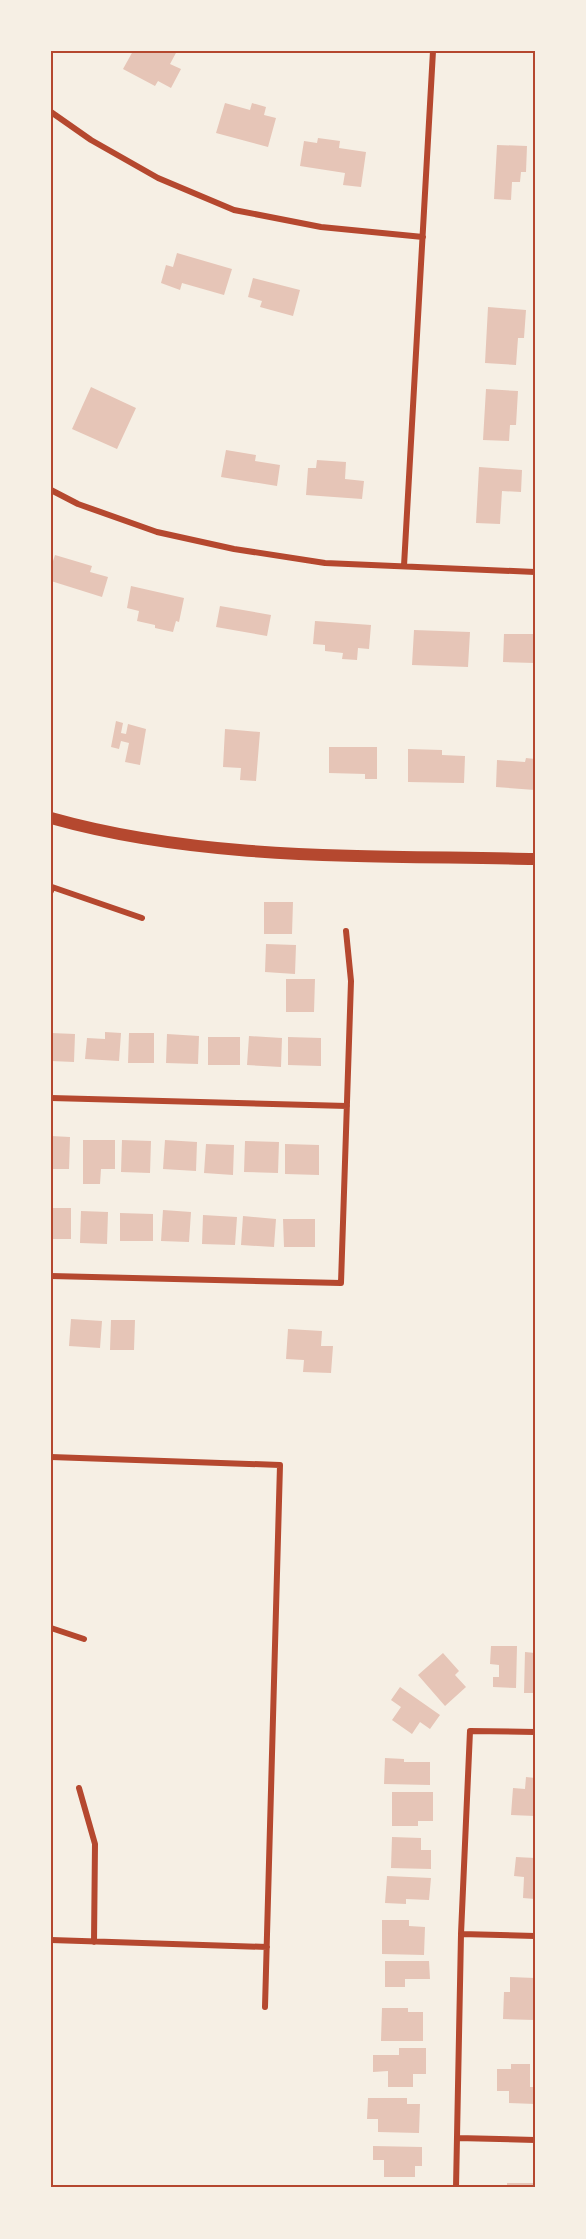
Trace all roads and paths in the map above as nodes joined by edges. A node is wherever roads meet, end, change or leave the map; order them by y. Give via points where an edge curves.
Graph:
1 (433, 51) edge
2 (51, 112) edge
3 (423, 237) junction
4 (51, 490) edge
5 (404, 566) junction
6 (535, 572) edge
7 (51, 818) edge
8 (535, 859) edge
9 (51, 891) edge
10 (142, 918) dead end
11 (346, 931) dead end
12 (51, 1098) edge
13 (347, 1106) junction
14 (51, 1276) edge
15 (51, 1457) edge
16 (51, 1628) edge
17 (84, 1639) dead end
18 (535, 1732) edge
19 (79, 1788) dead end
20 (461, 1934) junction
21 (535, 1936) edge
22 (51, 1940) edge
23 (94, 1941) junction
24 (267, 1947) junction
25 (265, 2007) dead end
26 (457, 2138) junction
27 (535, 2140) edge
28 (456, 2188) edge

1 - 3 street
2 - 3 street via 158,178 234,210 321,227
3 - 5 street
4 - 5 street via 78,504 157,532 234,549 325,563
5 - 6 street
7 - 8 main road via 141,838 205,846 280,852
9 - 10 street via 52,887
11 - 13 street via 351,981
12 - 13 street
13 - 14 street via 341,1283
15 - 24 street via 280,1465
16 - 17 street
18 - 20 street via 470,1731
19 - 23 street via 95,1844
20 - 21 street
20 - 26 street
22 - 23 street
23 - 24 street
24 - 25 street
26 - 27 street
26 - 28 street

